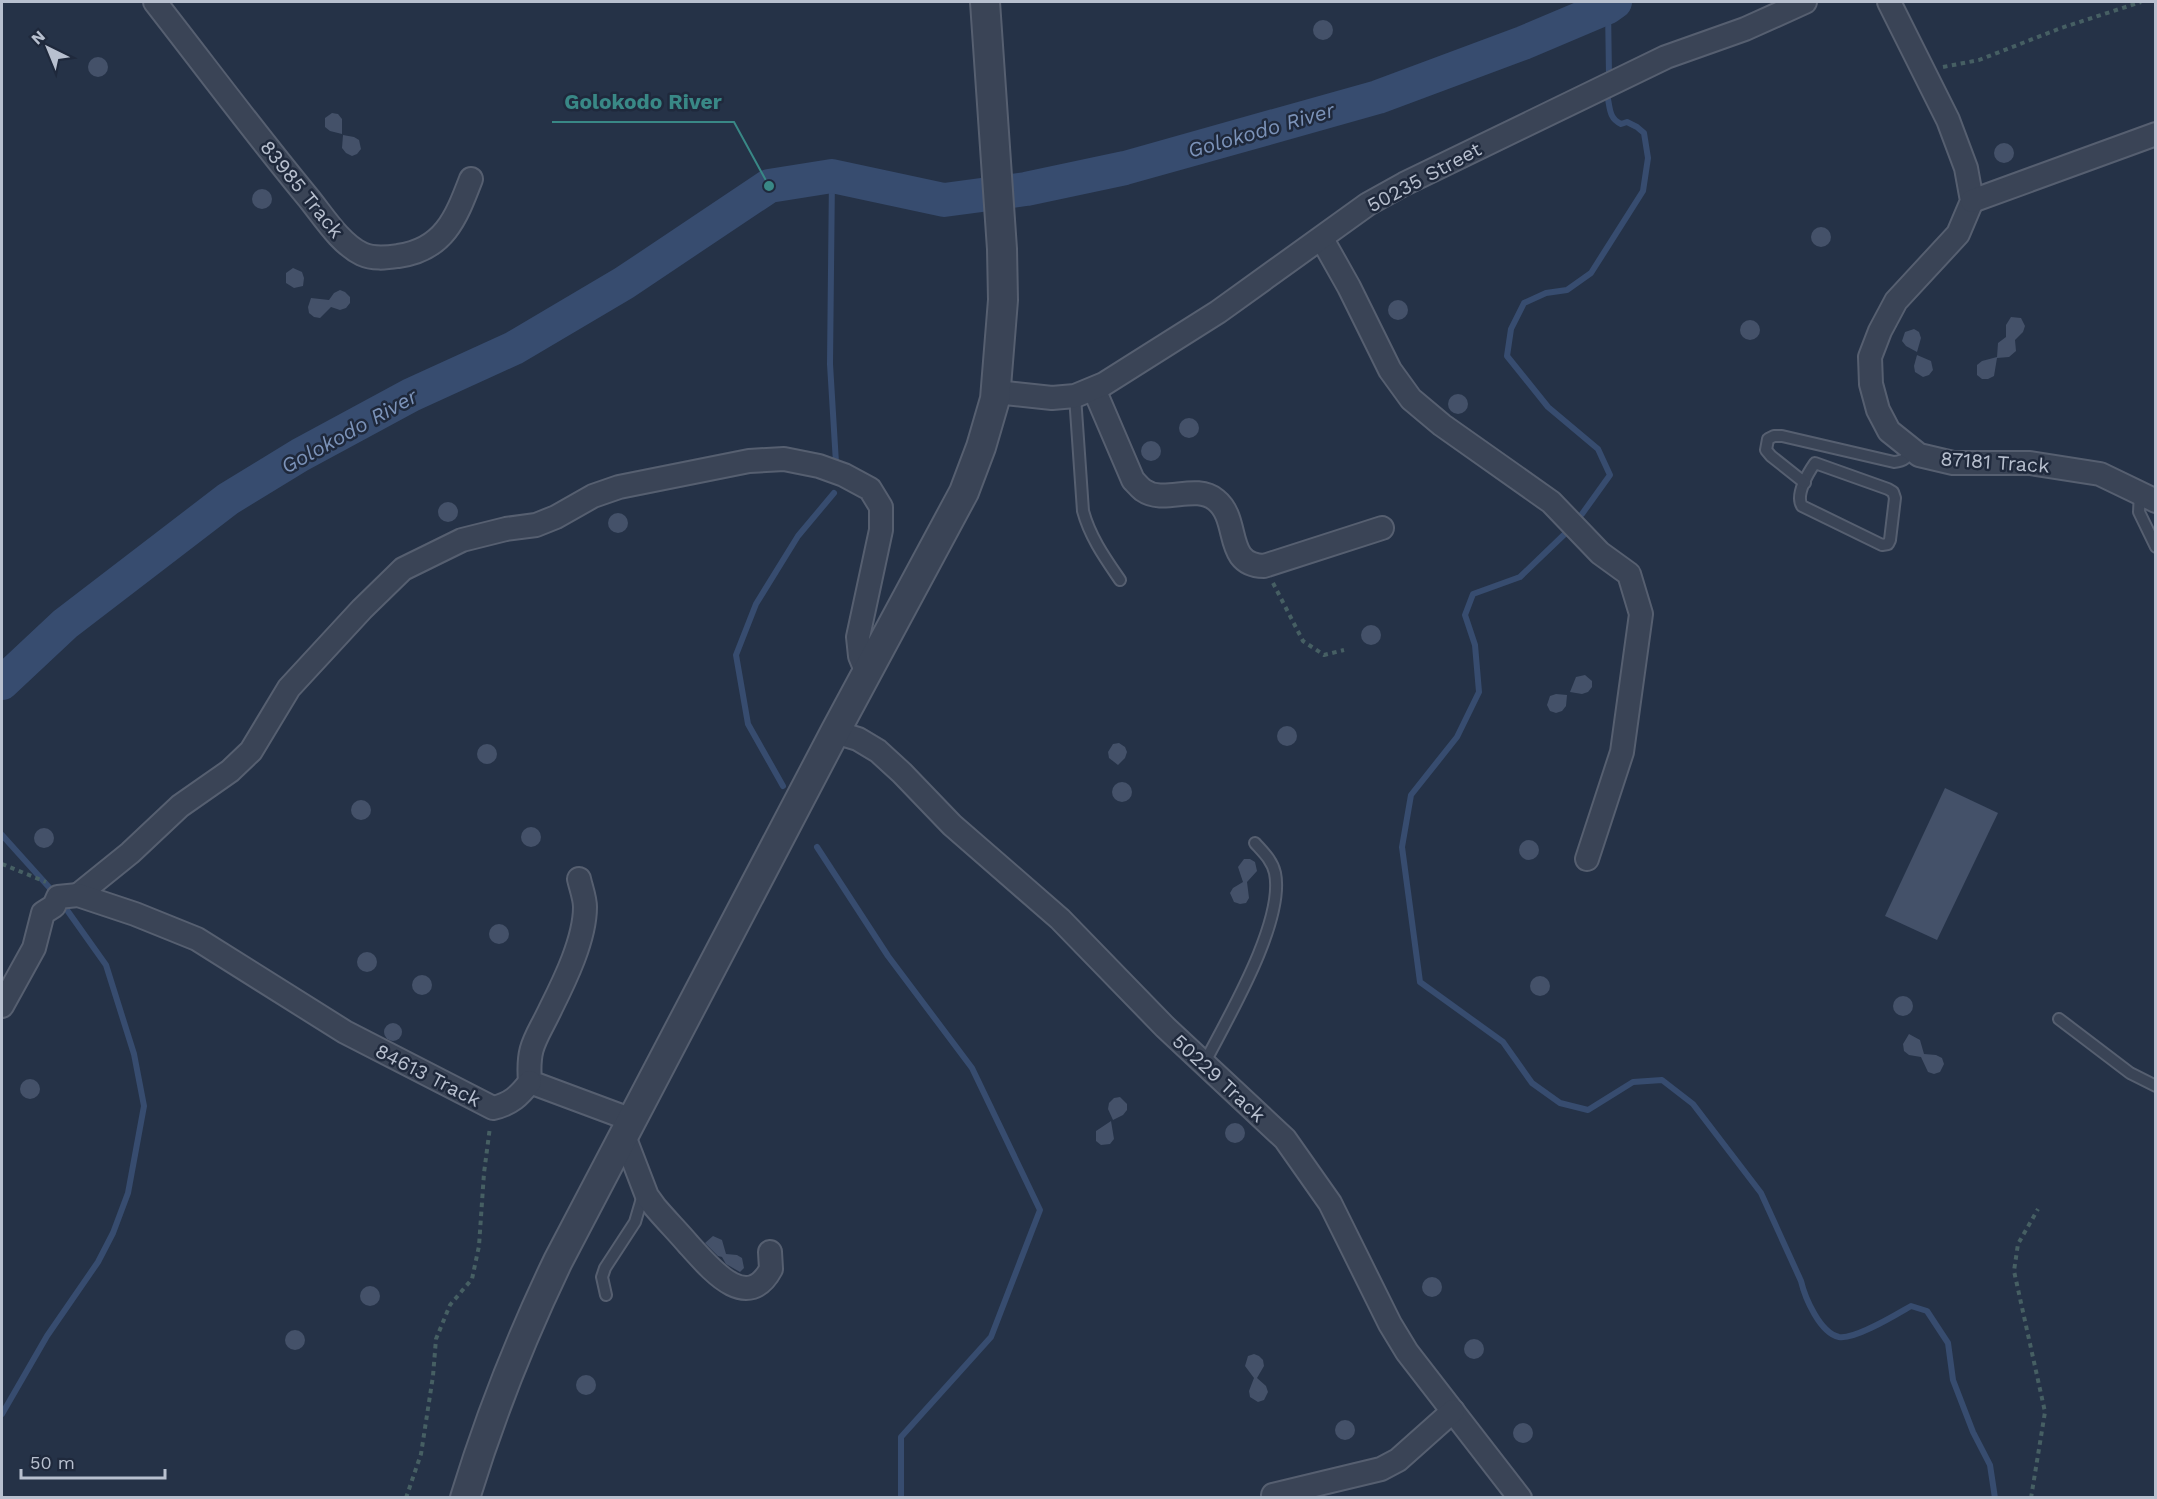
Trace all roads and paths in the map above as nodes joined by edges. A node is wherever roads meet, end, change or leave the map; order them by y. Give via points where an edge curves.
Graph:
1 (155, 2) edge
2 (985, 2) edge
3 (1805, 2) edge
4 (1889, 2) edge
5 (2141, 2) edge
6 (1925, 71) junction
7 (2156, 134) edge
8 (471, 179) dead end
9 (1972, 201) junction
10 (1322, 239) junction
11 (996, 392) junction
12 (1084, 392) junction
13 (1911, 448) junction
14 (1805, 483) junction
15 (2148, 497) edge
16 (1382, 528) dead end
17 (2156, 547) edge
18 (1264, 566) junction
19 (1120, 580) dead end
20 (1344, 650) dead end
21 (867, 673) junction
22 (835, 732) junction
23 (1255, 843) dead end
24 (1587, 859) dead end
25 (2, 864) edge
26 (579, 879) dead end
27 (78, 895) junction
28 (2, 1006) edge
29 (2059, 1019) dead end
30 (1204, 1064) junction
31 (530, 1082) junction
32 (2156, 1086) edge
33 (493, 1108) junction
34 (628, 1128) junction
35 (645, 1189) junction
36 (2038, 1209) dead end
37 (770, 1252) dead end
38 (606, 1295) dead end
39 (1453, 1411) junction
40 (1273, 1495) dead end
41 (406, 1497) edge
42 (465, 1497) edge
43 (1520, 1497) edge
44 (2031, 1497) edge

1 - 8 street, 83985 Track via 304,193 342,238 362,254 380,259 401,256 440,238 458,214
2 - 11 street via 1002,249
3 - 10 street, 50235 Street via 1745,29 1666,57 1404,184 1368,204
4 - 6 street
5 - 6 path via 1979,60
6 - 9 street via 1956,140
7 - 9 street
9 - 13 street, 87181 Track via 1958,234 1896,301 1870,357 1871,384 1878,410 1889,431
10 - 12 street, 50235 Street via 1129,370
10 - 24 street via 1390,370 1411,399 1551,502 1599,553 1629,574 1641,614 1622,752
11 - 12 street, 50235 Street via 1053,398
11 - 21 street via 964,492
12 - 18 street via 1133,480 1156,495 1202,493 1216,499 1227,512 1244,561
12 - 19 lane via 1085,517 1093,539
13 - 14 lane via 1902,462 1894,462 1782,436 1768,439 1766,450 1771,456
13 - 15 street, 87181 Track via 1919,455 1953,463 2030,463 2081,470 2100,474
14 - 14 lane via 1799,495 1802,506 1882,545 1888,544 1893,492 1815,464
15 - 17 lane via 2139,512
16 - 18 street
18 - 20 path via 1303,641 1324,655
21 - 22 street
21 - 27 street via 858,637 881,530 881,507 870,489 819,466 784,459 749,461 619,487 536,525 462,540 403,569 289,688 251,751 180,806
22 - 30 street, 50229 Track via 858,739 902,773 952,825 1060,919
22 - 34 street
23 - 30 lane via 1275,872 1276,895 1270,927
25 - 27 path
26 - 31 street via 585,906 582,927 573,959 533,1042 528,1060
27 - 28 street via 58,897 54,906 43,913 34,948
27 - 33 street, 84613 Track via 196,939 345,1032
29 - 32 lane via 2130,1074
30 - 39 street, 50229 Track via 1285,1139 1308,1170 1330,1203 1389,1324
31 - 33 street via 507,1105
31 - 34 street
33 - 41 path, 84613 Track via 472,1279 450,1305 436,1339 421,1454
34 - 35 street
34 - 42 street via 529,1321
35 - 37 street via 655,1207 714,1273 729,1284 747,1288 759,1285 771,1269
35 - 38 lane via 635,1222 605,1268 602,1277
36 - 44 path via 2018,1244 2014,1271 2045,1412
39 - 40 street via 1398,1460 1381,1469
39 - 43 street, 50229 Track

